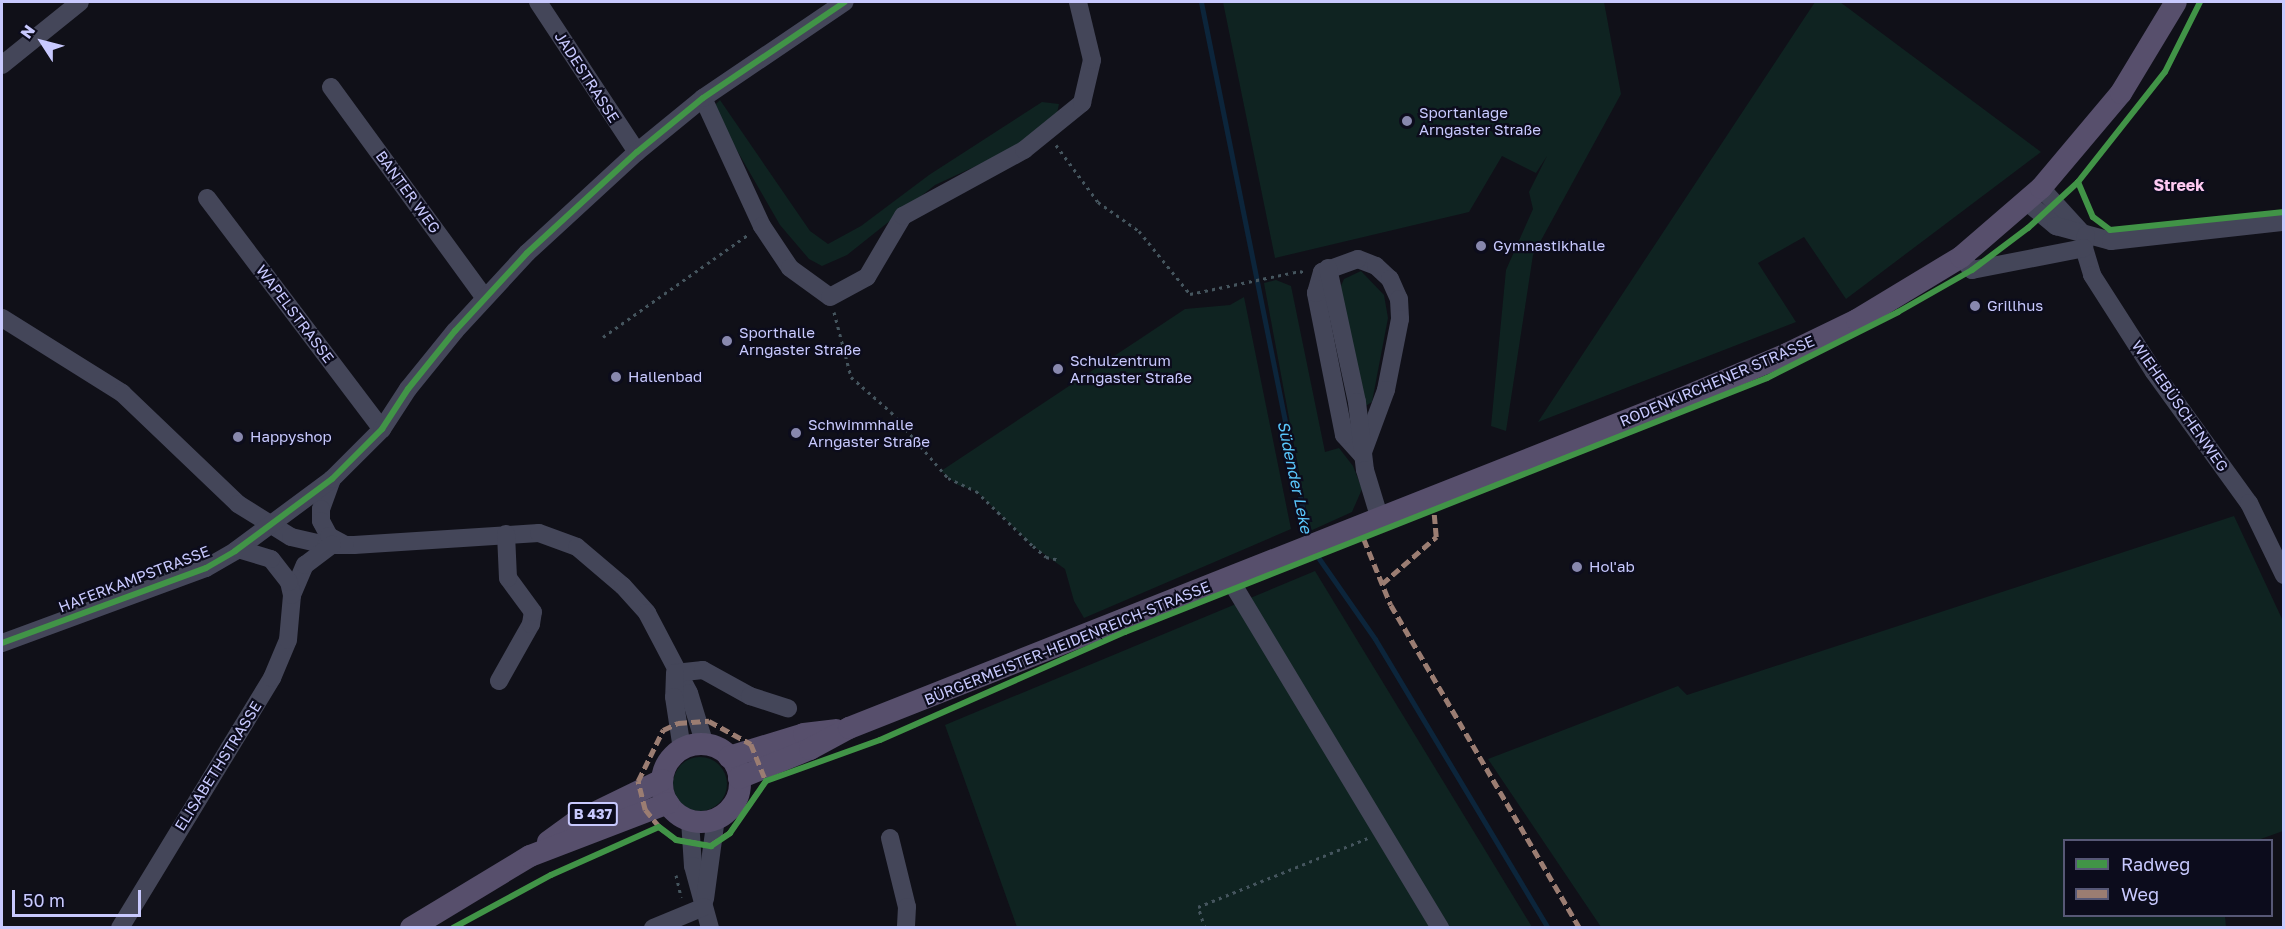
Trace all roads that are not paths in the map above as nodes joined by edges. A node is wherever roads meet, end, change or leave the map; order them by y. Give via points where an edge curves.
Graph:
1 (80, 2) edge
2 (538, 2) edge
3 (845, 2) edge
4 (1078, 2) edge
5 (2176, 2) edge
6 (2, 65) edge
7 (331, 87) dead end
8 (703, 98) junction
9 (637, 152) junction
10 (2034, 195) junction
11 (207, 198) dead end
12 (2283, 222) edge
13 (2084, 239) junction
14 (1961, 257) junction
15 (484, 297) junction
16 (2, 318) edge
17 (382, 429) junction
18 (1362, 455) junction
19 (332, 479) junction
20 (1379, 516) junction
21 (269, 526) junction
22 (506, 534) junction
23 (338, 545) junction
24 (239, 549) junction
25 (1284, 557) joint
26 (284, 574) junction
27 (2283, 575) edge
28 (1228, 578) junction
29 (292, 595) junction
30 (2, 643) edge
31 (675, 673) junction
32 (499, 681) dead end
33 (788, 708) dead end
34 (849, 728) junction
35 (705, 745) junction
36 (682, 749) junction
37 (729, 757) junction
38 (739, 777) junction
39 (662, 780) junction
40 (668, 803) junction
41 (716, 818) junction
42 (690, 820) junction
43 (890, 838) dead end
44 (530, 856) junction
45 (704, 907) junction
46 (120, 927) edge
47 (411, 927) edge
48 (652, 927) edge
49 (710, 927) edge
50 (906, 927) edge
51 (1440, 927) edge

1 - 6 street
2 - 9 street, JADESTRASSE
3 - 8 street, HAFERKAMPSTRASSE
4 - 8 street via 1092,60 1082,104 1024,150 903,216 867,277 830,297 790,268 762,226
5 - 10 main road, RODENKIRCHENER STRASSE via 2121,93
7 - 15 street, BANTER WEG
8 - 9 street, HAFERKAMPSTRASSE
9 - 15 street, HAFERKAMPSTRASSE
10 - 13 street
10 - 14 main road, RODENKIRCHENER STRASSE
11 - 17 street, WAPELSTRASSE
12 - 13 street via 2142,241
13 - 14 street via 1972,270
13 - 27 street, WIEHEBÜSCHENWEG via 2092,275 2154,372 2249,503
14 - 20 main road, RODENKIRCHENER STRASSE via 1866,315 1787,354
15 - 17 street, HAFERKAMPSTRASSE via 408,389
16 - 21 street via 122,393 238,504
17 - 19 street, HAFERKAMPSTRASSE
18 - 18 street via 1386,390 1398,339 1399,299 1390,279 1376,266 1358,260 1323,274 1357,402
18 - 20 street
19 - 21 street, HAFERKAMPSTRASSE
19 - 23 street via 321,509 321,521
20 - 25 main road, RODENKIRCHENER STRASSE
21 - 23 street via 306,542
21 - 24 street, HAFERKAMPSTRASSE
21 - 26 street
22 - 23 street
22 - 31 street via 539,532 559,537 597,561 647,613 666,644
22 - 32 street via 508,578 533,612 531,624
23 - 29 street via 305,565
24 - 26 street via 263,553
24 - 30 street, HAFERKAMPSTRASSE via 206,568
25 - 28 main road, BÜRGERMEISTER-HEIDENREICH-STRASSE
26 - 29 street
28 - 34 main road, BÜRGERMEISTER-HEIDENREICH-STRASSE via 967,685
28 - 51 street
29 - 46 street, ELISABETHSTRASSE via 288,640 281,661
31 - 33 street via 703,670 750,696
31 - 35 street via 689,693
31 - 36 street via 674,696
34 - 37 main road, BÜRGERMEISTER-HEIDENREICH-STRASSE via 804,734
34 - 38 main road, BÜRGERMEISTER-HEIDENREICH-STRASSE via 810,749
35 - 36 main road
35 - 37 main road
36 - 39 main road via 668,763
37 - 38 main road
38 - 41 main road via 736,798
39 - 40 main road
39 - 44 main road, B 437 via 576,822
40 - 42 main road
40 - 44 main road, B 437
41 - 42 main road
41 - 45 street
42 - 45 street via 693,866
43 - 50 street via 907,907
44 - 47 main road, B 437
45 - 48 street
45 - 49 street

